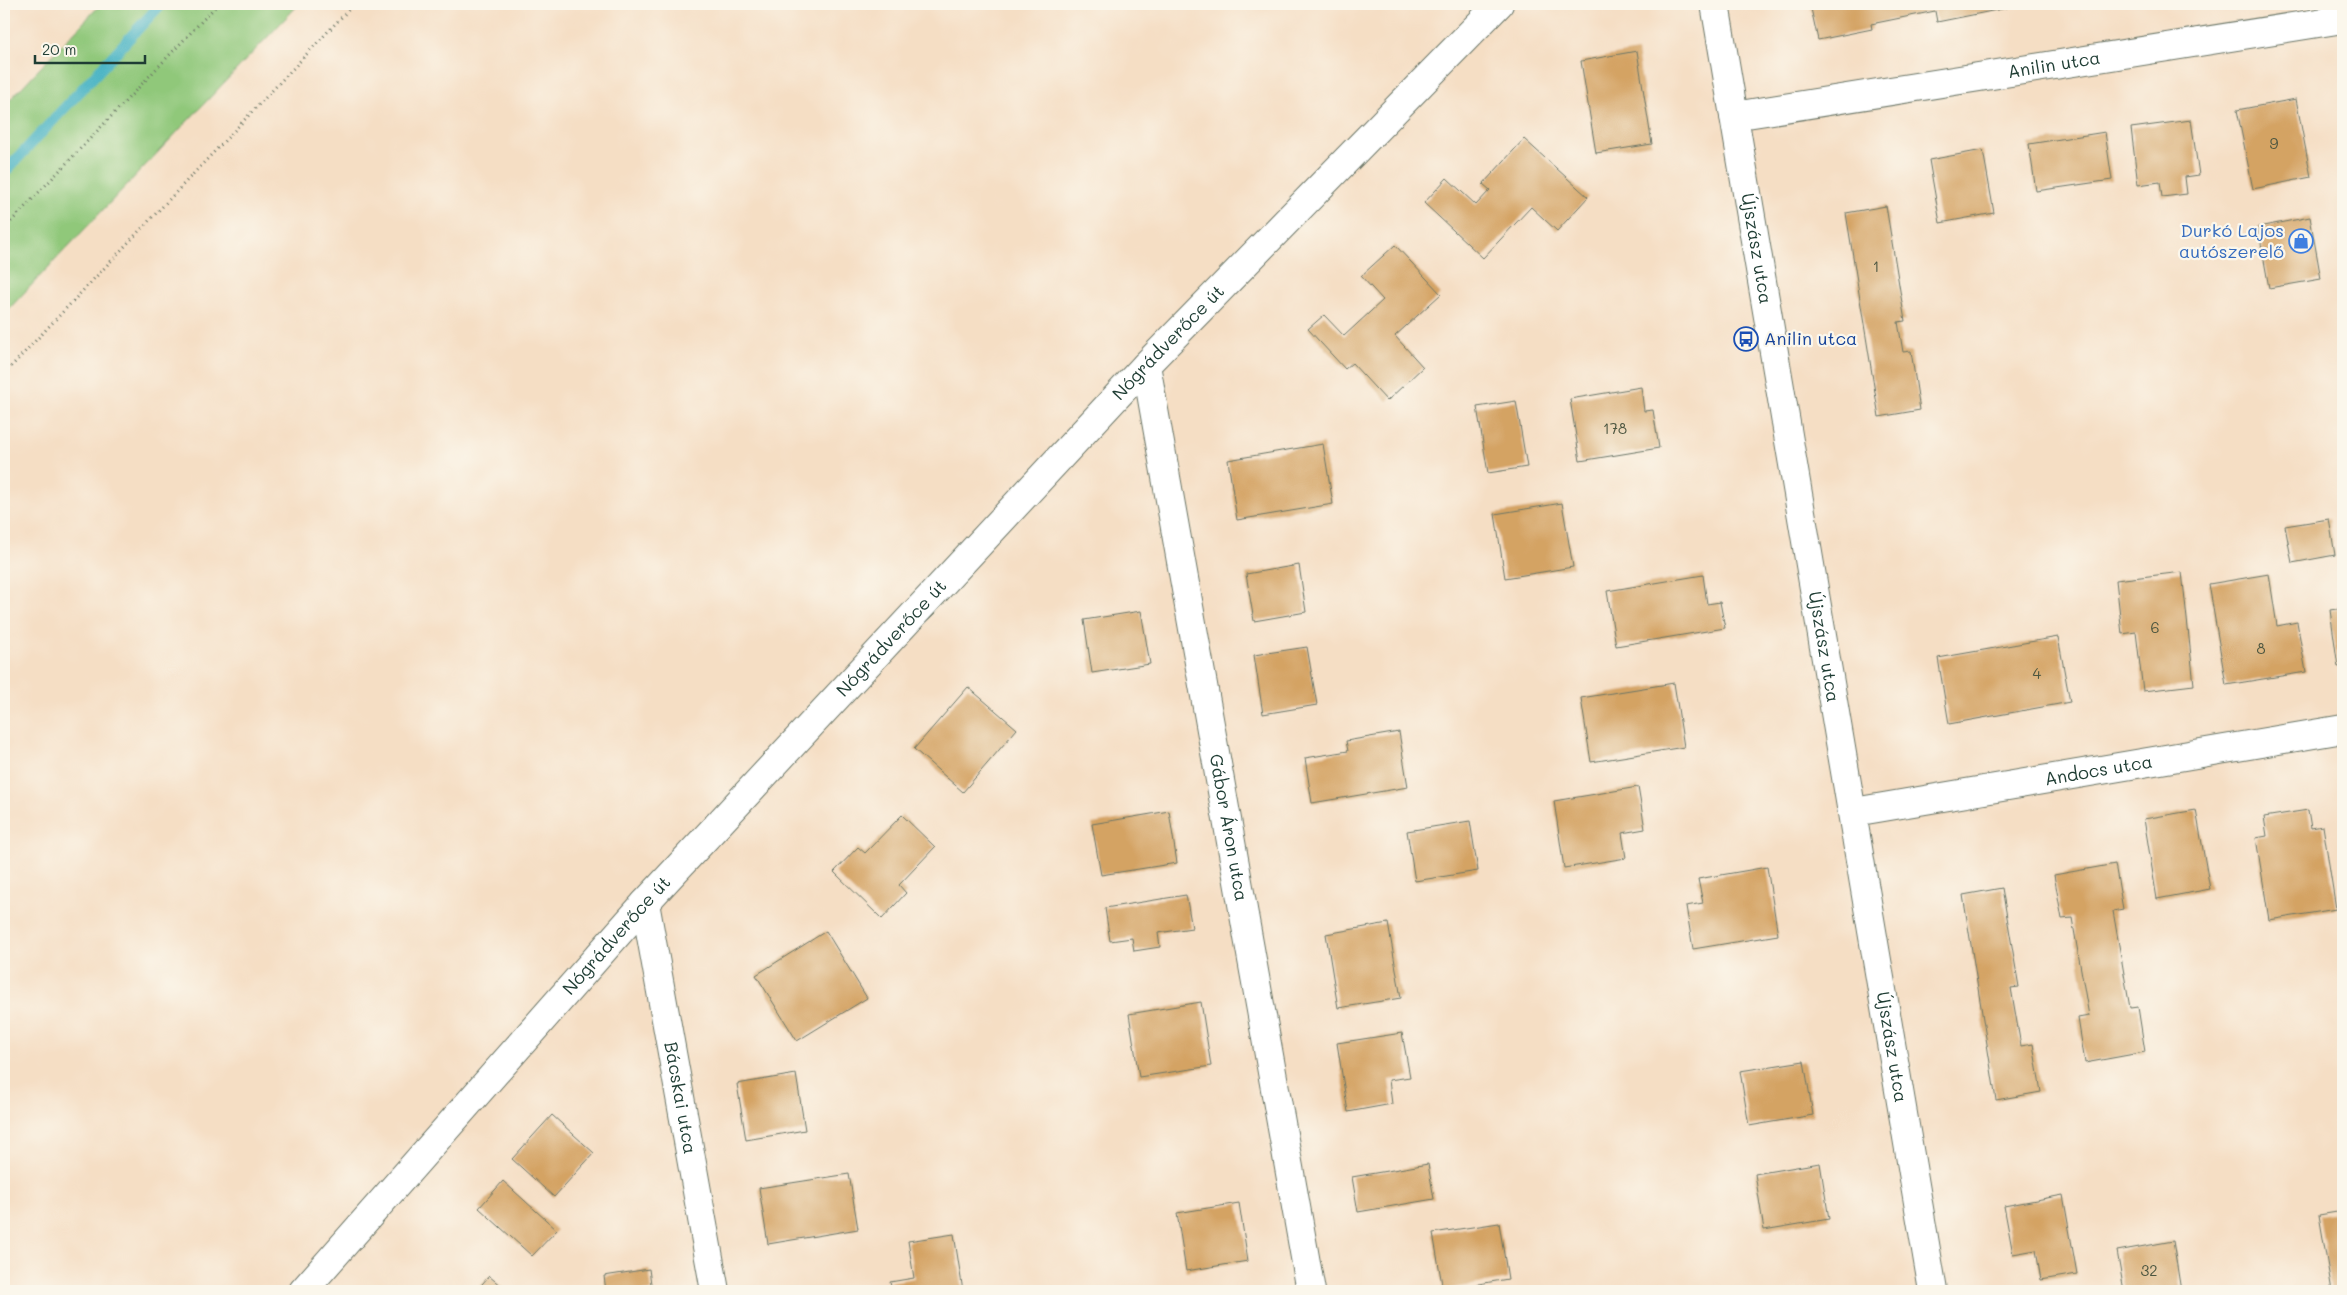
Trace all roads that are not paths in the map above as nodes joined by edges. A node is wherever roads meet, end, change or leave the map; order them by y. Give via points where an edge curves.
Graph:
1 (1499, 4) edge
2 (1715, 4) edge
3 (2343, 19) edge
4 (1734, 116) junction
5 (1146, 365) junction
6 (2343, 729) edge
7 (1854, 812) junction
8 (645, 903) junction
9 (303, 1291) edge
10 (715, 1291) edge
11 (1311, 1291) edge
12 (1933, 1291) edge

1 - 5 street, Nógrádverőce út
2 - 4 street, Újszász utca
3 - 4 street, Anilin utca
4 - 7 street, Újszász utca
5 - 8 street, Nógrádverőce út
5 - 11 street, Gábor Áron utca
6 - 7 street, Andocs utca
7 - 12 street, Újszász utca
8 - 9 street, Nógrádverőce út
8 - 10 street, Bácskai utca

